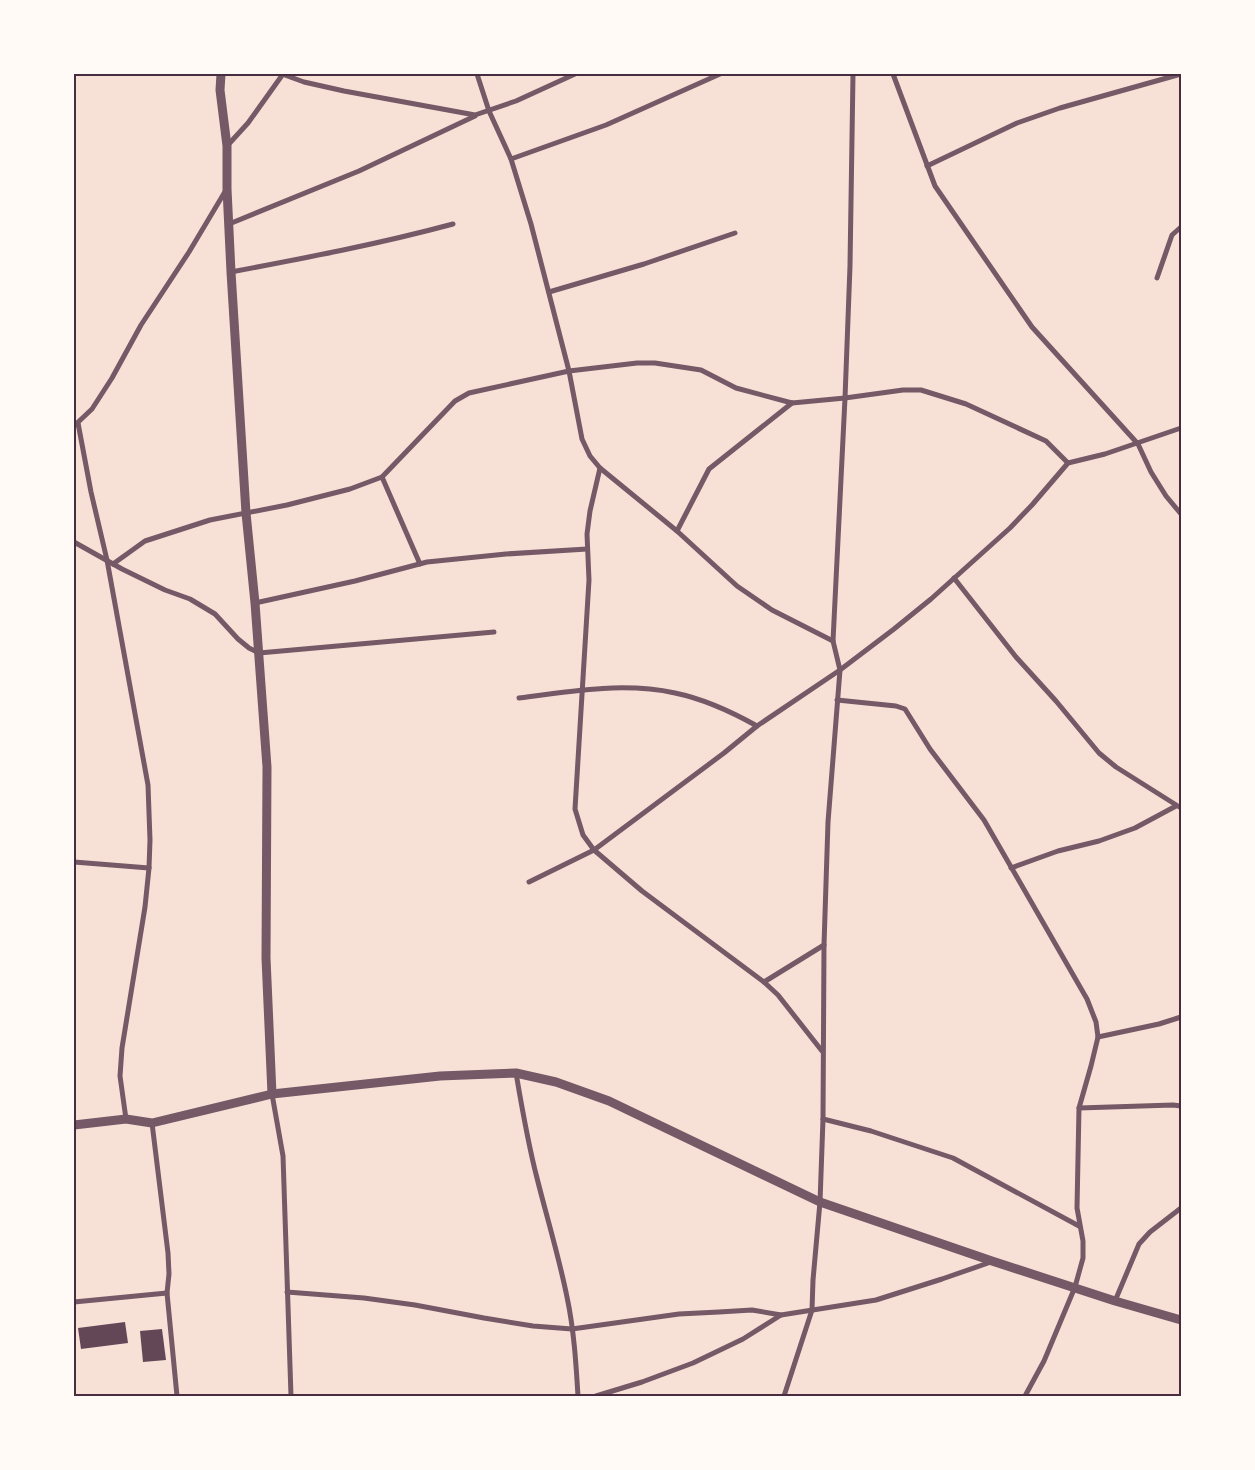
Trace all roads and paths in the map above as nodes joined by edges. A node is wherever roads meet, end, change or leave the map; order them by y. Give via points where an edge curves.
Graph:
1 (221, 74) edge
2 (282, 74) edge
3 (477, 74) edge
4 (576, 74) edge
5 (720, 74) edge
6 (853, 74) edge
7 (893, 74) edge
8 (1181, 74) edge
9 (489, 111) junction
10 (475, 115) junction
11 (227, 146) junction
12 (511, 159) junction
13 (927, 166) junction
14 (227, 189) junction
15 (228, 224) junction
16 (453, 224) dead end
17 (1181, 227) edge
18 (735, 233) dead end
19 (231, 272) junction
20 (1157, 278) dead end
21 (549, 292) junction
22 (569, 371) junction
23 (846, 398) junction
24 (792, 403) junction
25 (76, 424) edge
26 (1181, 428) edge
27 (1138, 444) junction
28 (1068, 463) junction
29 (600, 468) junction
30 (382, 477) junction
31 (246, 513) junction
32 (1181, 514) edge
33 (677, 531) junction
34 (74, 542) edge
35 (586, 549) junction
36 (106, 560) junction
37 (113, 564) junction
38 (420, 564) junction
39 (954, 578) junction
40 (255, 603) junction
41 (494, 632) dead end
42 (832, 641) junction
43 (259, 653) junction
44 (840, 670) junction
45 (582, 689) junction
46 (519, 698) dead end
47 (837, 700) junction
48 (757, 726) junction
49 (1179, 807) edge
50 (594, 850) junction
51 (74, 862) edge
52 (149, 868) junction
53 (1011, 868) junction
54 (529, 882) dead end
55 (824, 945) junction
56 (764, 982) junction
57 (1181, 1017) edge
58 (1098, 1037) junction
59 (822, 1051) junction
60 (516, 1073) junction
61 (272, 1094) junction
62 (1181, 1106) edge
63 (1079, 1108) junction
64 (126, 1119) junction
65 (823, 1119) junction
66 (152, 1124) junction
67 (74, 1125) edge
68 (820, 1202) junction
69 (1181, 1208) edge
70 (1079, 1226) junction
71 (992, 1261) junction
72 (1075, 1287) junction
73 (287, 1292) junction
74 (167, 1293) junction
75 (1116, 1301) junction
76 (74, 1302) edge
77 (812, 1310) junction
78 (781, 1315) junction
79 (1181, 1320) edge
80 (572, 1329) junction
81 (177, 1396) edge
82 (292, 1396) edge
83 (578, 1396) edge
84 (596, 1396) edge
85 (784, 1396) edge
86 (1025, 1396) edge

1 - 11 street
2 - 10 street via 344,91
2 - 11 street via 248,123
3 - 9 street
4 - 9 street
5 - 12 street via 606,124
6 - 23 street
7 - 13 street
8 - 13 street via 1017,123
9 - 10 street
9 - 12 street
10 - 15 street via 359,171
11 - 14 street
12 - 21 street
13 - 27 street via 935,186 1032,326
14 - 15 street
14 - 25 street via 141,325 112,378 92,409
15 - 19 street
16 - 19 street via 320,256
17 - 20 street via 1172,235
18 - 21 street
19 - 31 street
21 - 22 street
22 - 24 street via 637,363 690,367 758,396
22 - 29 street via 582,439
22 - 30 street via 469,393 455,401
23 - 24 street
23 - 28 street via 921,390 966,404 1046,441
23 - 42 street
24 - 33 street via 709,469
25 - 36 street
26 - 27 street
27 - 28 street
27 - 32 street via 1151,472
28 - 39 street via 1027,511
29 - 33 street
29 - 35 street via 590,511
30 - 31 street
30 - 38 street
31 - 37 street via 210,520 145,541
31 - 40 street
33 - 42 street via 757,601
34 - 36 street
35 - 38 street
35 - 45 street via 589,580
36 - 37 street
36 - 52 street via 148,785
37 - 43 street via 215,614 238,638
38 - 40 street
39 - 44 street
39 - 49 street via 1016,657 1099,753
40 - 43 street
41 - 43 street
42 - 44 street
43 - 61 street via 267,767 266,958
44 - 47 street
44 - 48 street
45 - 46 street
45 - 48 street via 620,687 675,693 707,703
45 - 50 street via 575,809 583,835
47 - 53 street via 905,709 930,749 984,820
47 - 55 street via 828,822
48 - 50 street
49 - 53 street via 1135,828
50 - 54 street
50 - 56 street via 642,891
51 - 52 street
52 - 64 street via 122,1048 120,1076
53 - 58 street via 1087,999
55 - 56 street
55 - 59 street
56 - 59 street
57 - 58 street
58 - 63 street
59 - 65 street
60 - 61 street via 440,1076
60 - 68 street via 556,1082 610,1101
60 - 80 street via 524,1124 552,1228
61 - 66 street
61 - 73 street via 283,1156
62 - 63 street
63 - 70 street via 1076,1174
64 - 66 street
64 - 67 street
65 - 68 street
65 - 70 street via 953,1158
66 - 74 street via 168,1253
68 - 71 street
68 - 77 street
69 - 75 street via 1139,1244
70 - 72 street via 1083,1258
71 - 72 street
71 - 77 street via 876,1300
72 - 75 street
72 - 86 street via 1044,1361
73 - 80 street via 364,1298 494,1320
73 - 82 street
74 - 76 street
74 - 81 street
75 - 79 street
77 - 78 street
77 - 85 street
78 - 80 street via 752,1310 679,1314
78 - 84 street via 743,1339 693,1363
80 - 83 street

